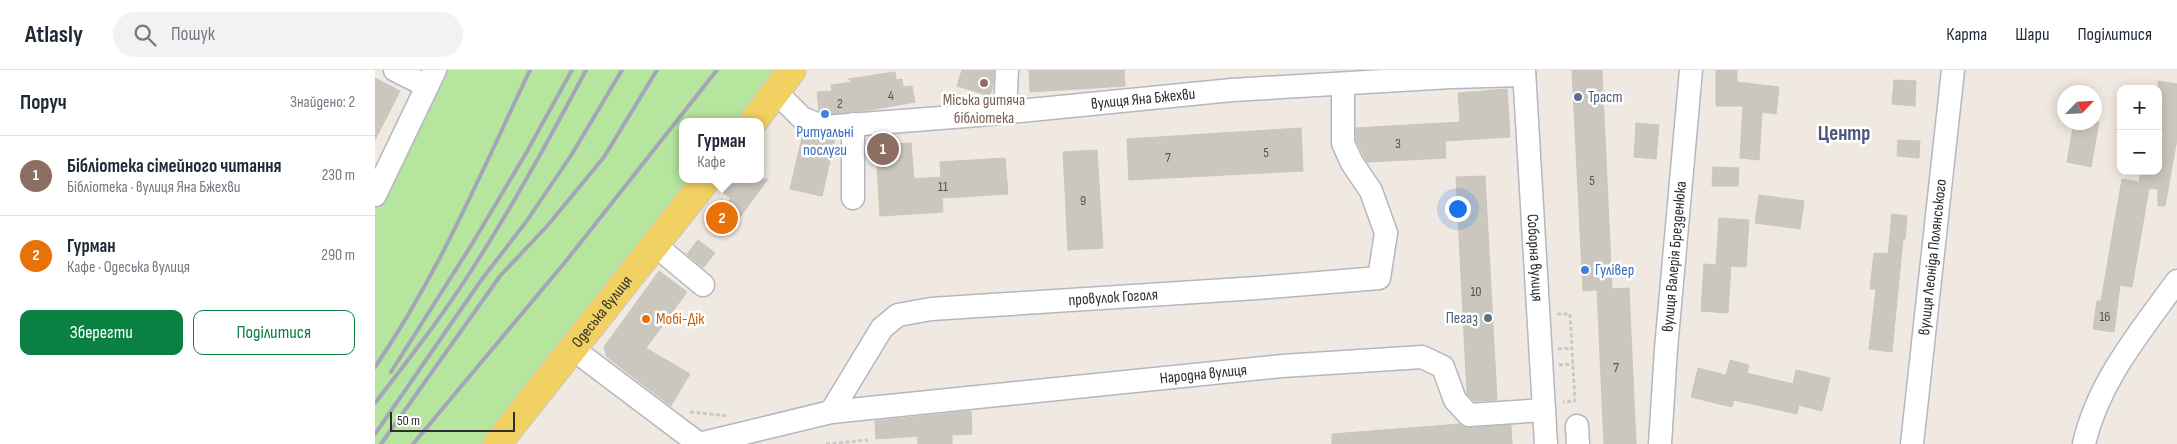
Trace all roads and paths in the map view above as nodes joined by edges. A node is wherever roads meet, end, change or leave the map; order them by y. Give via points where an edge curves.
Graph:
1 (395, 70) edge
2 (792, 70) edge
3 (1007, 70) edge
4 (1691, 70) edge
5 (1953, 70) edge
6 (1524, 73) edge
7 (431, 78) edge
8 (1343, 84) junction
9 (776, 92) junction
10 (1005, 111) junction
11 (756, 118) edge
12 (853, 124) junction
13 (704, 183) edge
14 (375, 195) edge
15 (853, 198) dead end
16 (655, 245) junction
17 (2177, 281) edge
18 (703, 284) dead end
19 (1556, 314) dead end
20 (1572, 348) junction
21 (573, 349) junction
22 (1558, 349) dead end
23 (1573, 364) junction
24 (1559, 365) dead end
25 (1553, 406) junction
26 (831, 412) junction
27 (730, 416) dead end
28 (688, 435) edge
29 (868, 440) dead end
30 (497, 444) edge
31 (827, 444) edge
32 (1546, 444) edge
33 (1660, 444) edge
34 (1912, 444) edge
35 (2084, 444) edge

1 - 7 street
2 - 9 main road
3 - 10 street
4 - 33 street, вулиця Валерія Брезденюка
5 - 34 street, вулиця Леоніда Полянського
6 - 8 street, вулиця Яна Бжехви
6 - 25 street, Соборна вулиця
7 - 14 street
8 - 10 street, вулиця Яна Бжехви via 1232,90
8 - 26 street, провулок Гоголя via 1343,143 1371,191 1386,233 1379,278 931,309 898,315 882,328
9 - 11 main road
9 - 12 street, вулиця Яна Бжехви via 802,118 824,127
10 - 12 street, вулиця Яна Бжехви
12 - 15 street
13 - 16 main road, Одеська вулиця
16 - 18 street
16 - 21 main road, Одеська вулиця
17 - 35 street via 2114,371 2094,411
19 - 20 path via 1570,314
20 - 22 path
20 - 23 path
21 - 28 street
21 - 30 main road, Одеська вулиця
23 - 24 path
23 - 25 path via 1575,401
25 - 26 street, Народна вулиця via 1469,415 1455,400 1443,367 1422,357 1282,366
25 - 32 street, Соборна вулиця
26 - 28 street
27 - 28 path
29 - 31 path

